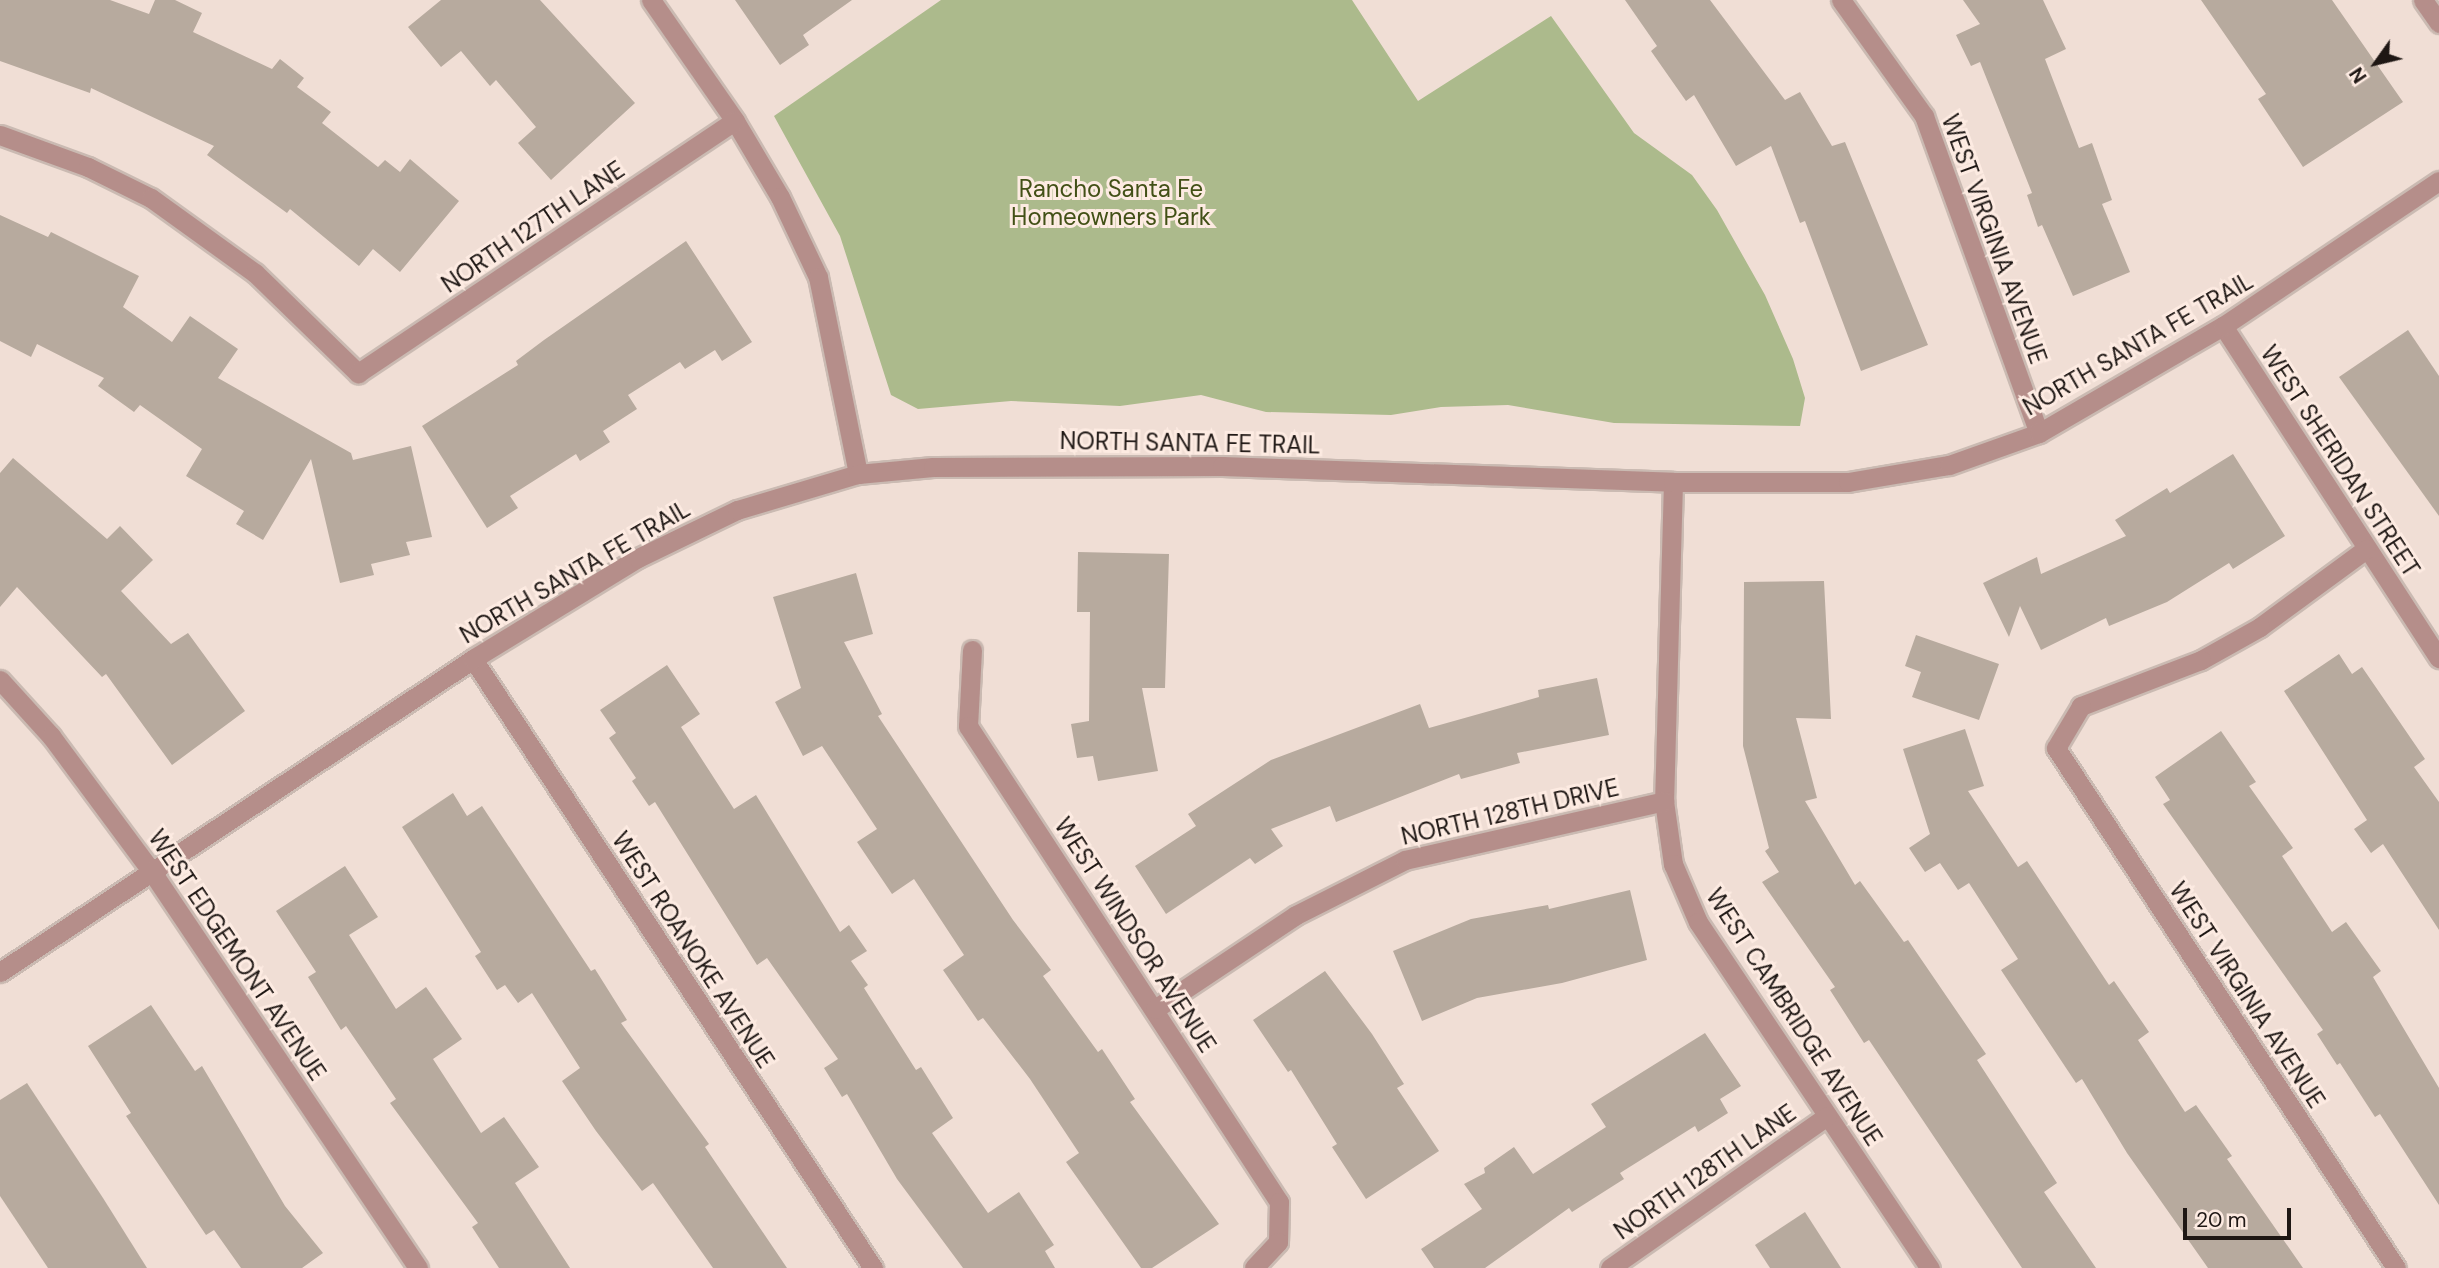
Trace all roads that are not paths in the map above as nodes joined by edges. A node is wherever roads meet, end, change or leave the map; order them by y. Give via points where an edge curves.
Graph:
1 (651, 0) edge
2 (1841, 0) edge
3 (2423, 0) edge
4 (2439, 23) edge
5 (735, 121) junction
6 (0, 135) edge
7 (2439, 181) edge
8 (2223, 326) junction
9 (2039, 433) junction
10 (858, 474) junction
11 (1673, 482) junction
12 (2366, 549) junction
13 (972, 650) dead end
14 (2439, 658) edge
15 (473, 659) junction
16 (0, 680) edge
17 (1664, 801) junction
18 (152, 872) junction
19 (0, 972) edge
20 (1156, 1009) junction
21 (1827, 1116) junction
22 (418, 1268) edge
23 (873, 1268) edge
24 (1254, 1268) edge
25 (1610, 1268) edge
26 (1930, 1268) edge
27 (2396, 1268) edge

1 - 5 street
2 - 9 street, WEST VIRGINIA AVENUE via 1924,116
3 - 4 street
5 - 6 street, NORTH 127TH LANE via 358,373 255,273 151,198 88,167
5 - 10 street via 780,197 818,277
7 - 8 street, NORTH SANTA FE TRAIL
8 - 9 street, NORTH SANTA FE TRAIL
8 - 12 street, WEST SHERIDAN STREET
9 - 11 street, NORTH SANTA FE TRAIL via 1949,465 1848,482
10 - 11 street, NORTH SANTA FE TRAIL via 933,467 1222,466
10 - 15 street, NORTH SANTA FE TRAIL via 737,510 688,530
11 - 17 street, WEST CAMBRIDGE AVENUE
12 - 14 street, WEST SHERIDAN STREET
12 - 27 street, WEST VIRGINIA AVENUE via 2260,626 2201,660 2081,706 2056,748
13 - 20 street, WEST WINDSOR AVENUE via 968,726
15 - 18 street, NORTH SANTA FE TRAIL
15 - 23 street, WEST ROANOKE AVENUE
16 - 18 street, WEST EDGEMONT AVENUE via 51,736
17 - 20 street, NORTH 128TH DRIVE via 1405,860 1296,915
17 - 21 street, WEST CAMBRIDGE AVENUE via 1673,864 1698,922
18 - 19 street, NORTH SANTA FE TRAIL
18 - 22 street, WEST EDGEMONT AVENUE
20 - 24 street, WEST WINDSOR AVENUE via 1279,1202 1278,1242
21 - 25 street, NORTH 128TH LANE
21 - 26 street, WEST CAMBRIDGE AVENUE

